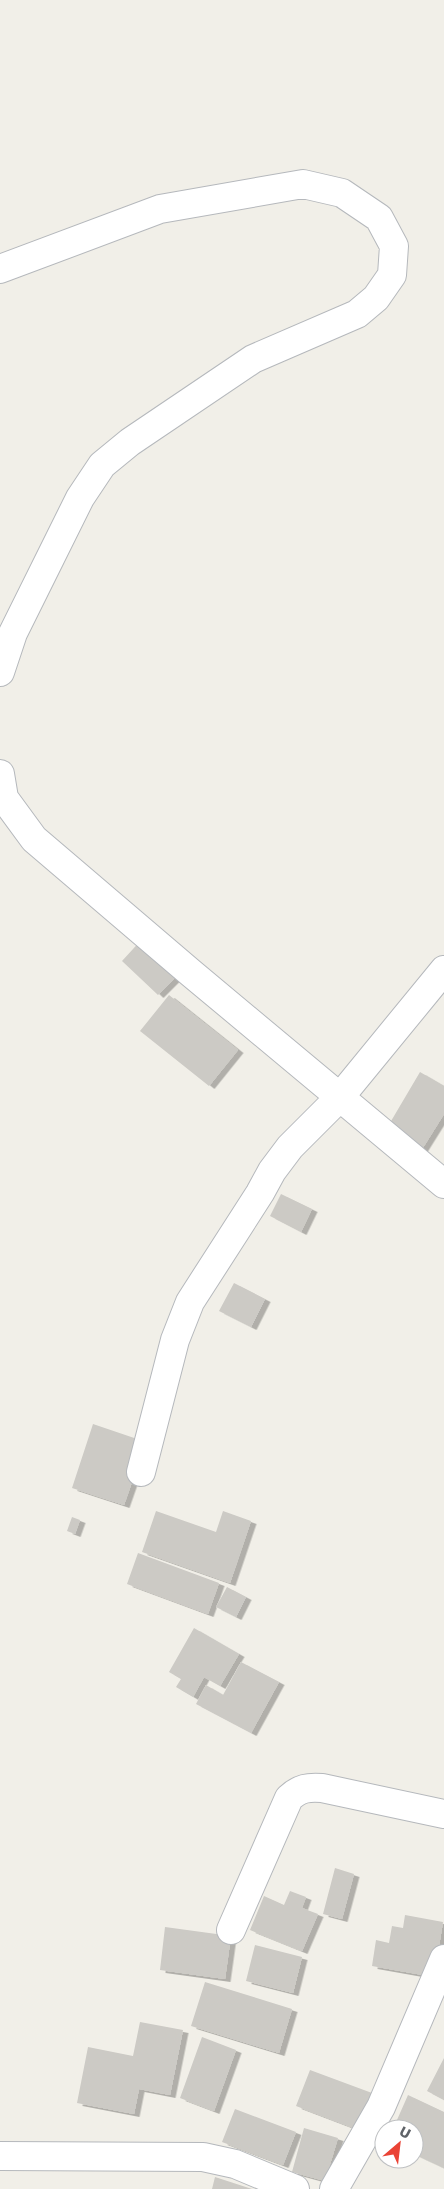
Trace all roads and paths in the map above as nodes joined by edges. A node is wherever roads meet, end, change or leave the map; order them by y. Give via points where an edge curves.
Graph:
1 (0, 269) edge
2 (0, 672) edge
3 (0, 774) edge
4 (444, 970) edge
5 (340, 1097) junction
6 (444, 1184) edge
7 (141, 1472) dead end
8 (444, 1814) edge
9 (231, 1930) dead end
10 (444, 1959) edge
11 (0, 2156) edge
12 (295, 2189) edge
13 (334, 2189) edge

1 - 2 street via 160,209 303,184 342,193 379,218 394,246 392,274 376,298 357,314 253,359 130,442 102,465 80,498 13,633
3 - 5 street via 4,798 34,839
4 - 5 street
5 - 6 street
5 - 7 street via 290,1147 272,1170 190,1302 175,1340
8 - 9 street via 322,1788 307,1787 298,1791 289,1798
10 - 13 street via 381,2107
11 - 12 street via 203,2157 235,2164

